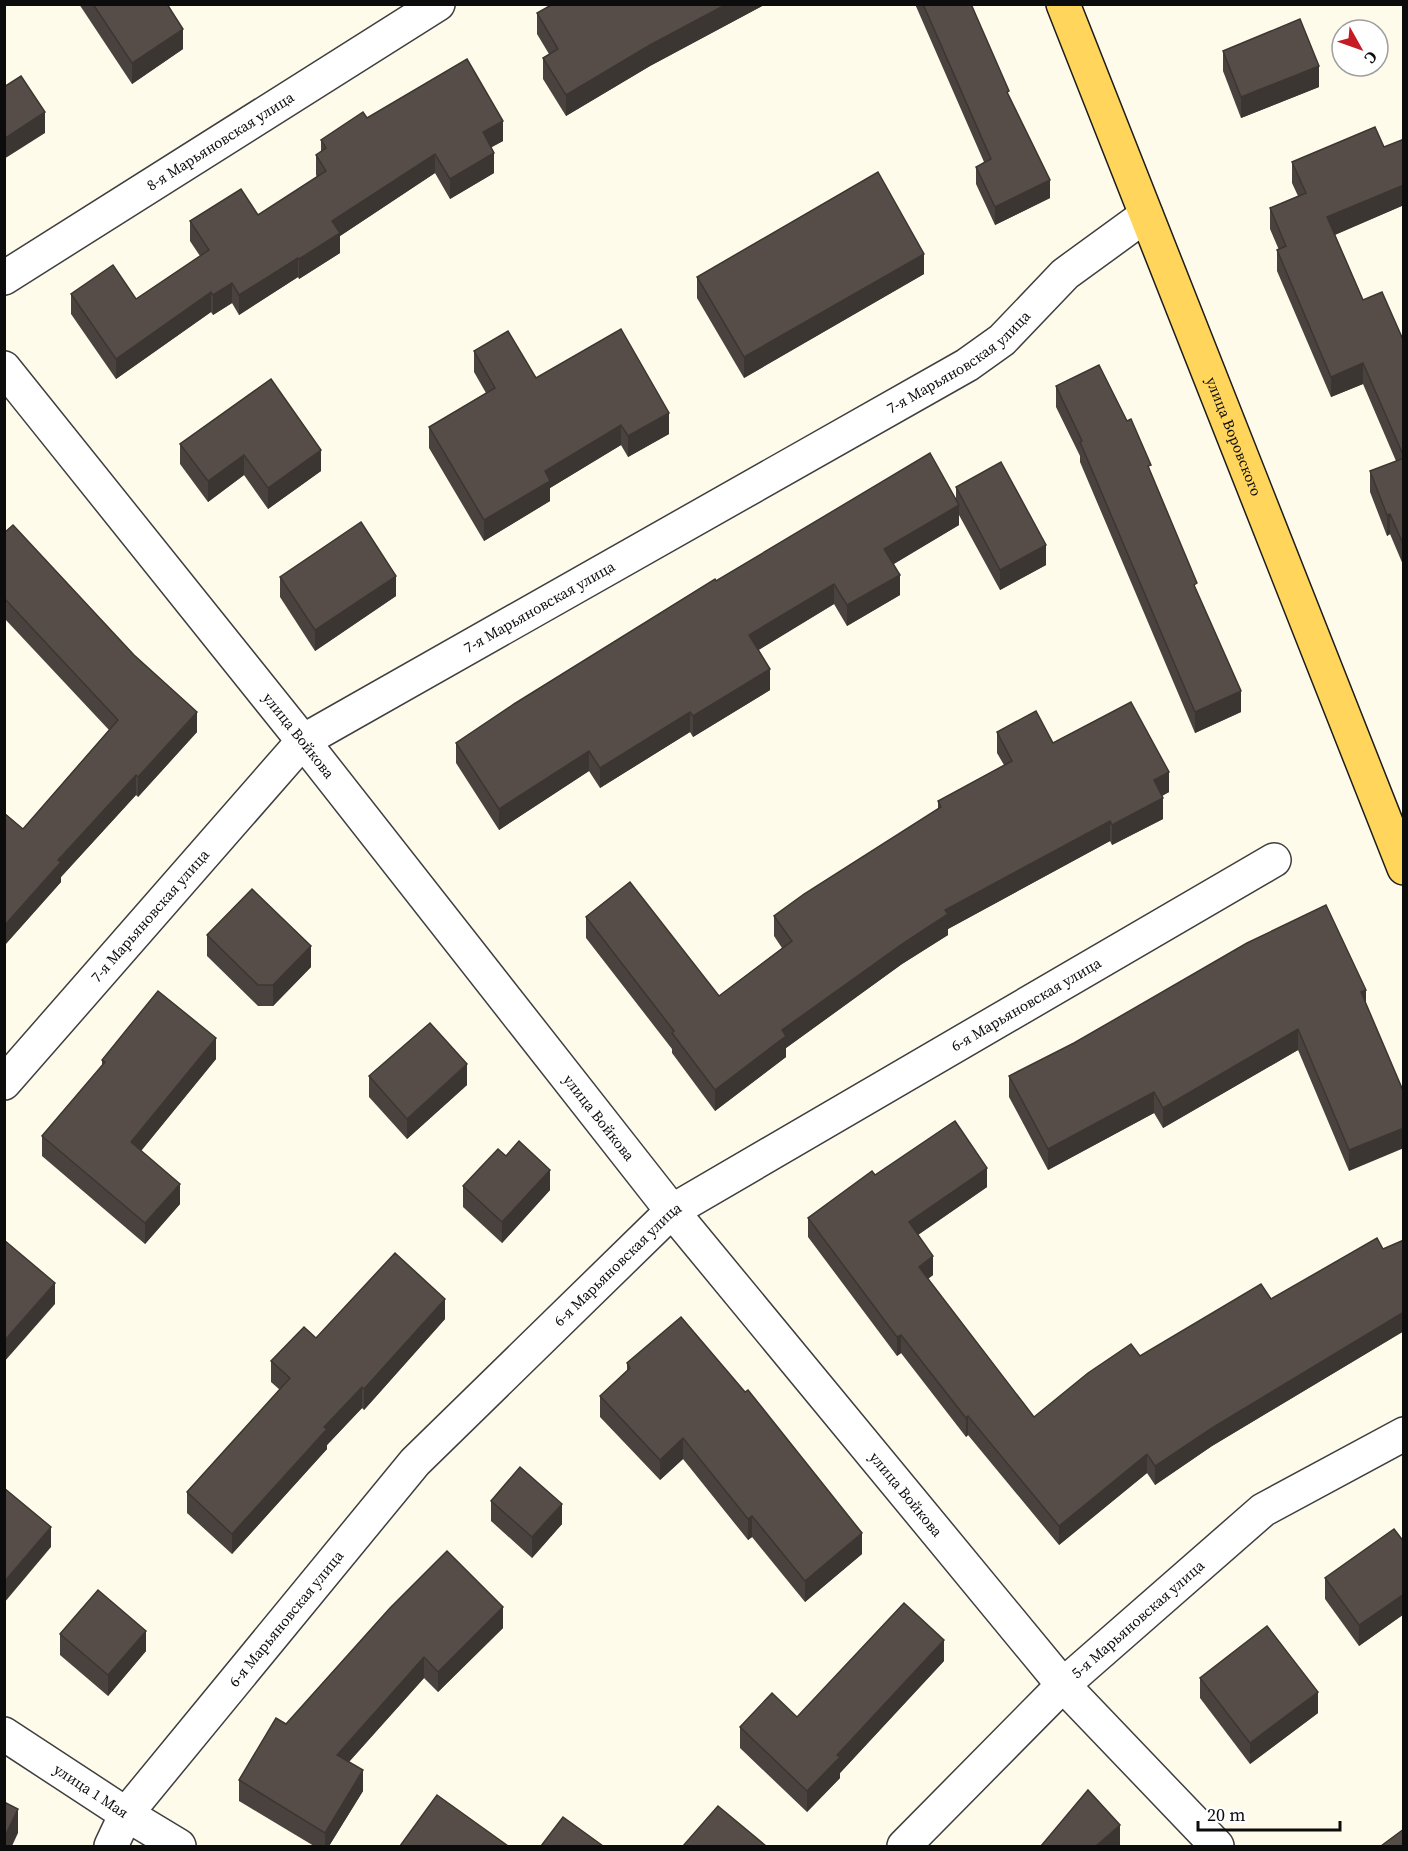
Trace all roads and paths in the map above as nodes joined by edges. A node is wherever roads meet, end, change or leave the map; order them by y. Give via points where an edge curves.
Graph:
1 (438, 4) edge
2 (1063, 4) edge
3 (1146, 214) junction
4 (4, 278) edge
5 (4, 368) edge
6 (303, 741) junction
7 (1274, 860) dead end
8 (1404, 868) edge
9 (4, 1083) edge
10 (672, 1210) junction
11 (1404, 1434) edge
12 (1064, 1685) junction
13 (4, 1734) edge
14 (126, 1814) junction
15 (111, 1846) edge
16 (179, 1846) edge
17 (904, 1846) edge
18 (1217, 1846) edge

1 - 4 street, 8-я Марьяновская улица
2 - 3 main road, улица Воровского
3 - 6 street, 7-я Марьяновская улица via 1065,274 1002,340 967,365
3 - 8 main road, улица Воровского
5 - 6 street, улица Войкова
6 - 9 street, 7-я Марьяновская улица
6 - 10 street, улица Войкова
7 - 10 street, 6-я Марьяновская улица
10 - 12 street, улица Войкова
10 - 14 street, 6-я Марьяновская улица via 415,1462
11 - 12 street, 5-я Марьяновская улица via 1263,1510
12 - 17 street, 5-я Марьяновская улица
12 - 18 street, улица Войкова
13 - 14 street, улица 1 Мая
14 - 15 street, 6-я Марьяновская улица
14 - 16 street, улица 1 Мая

